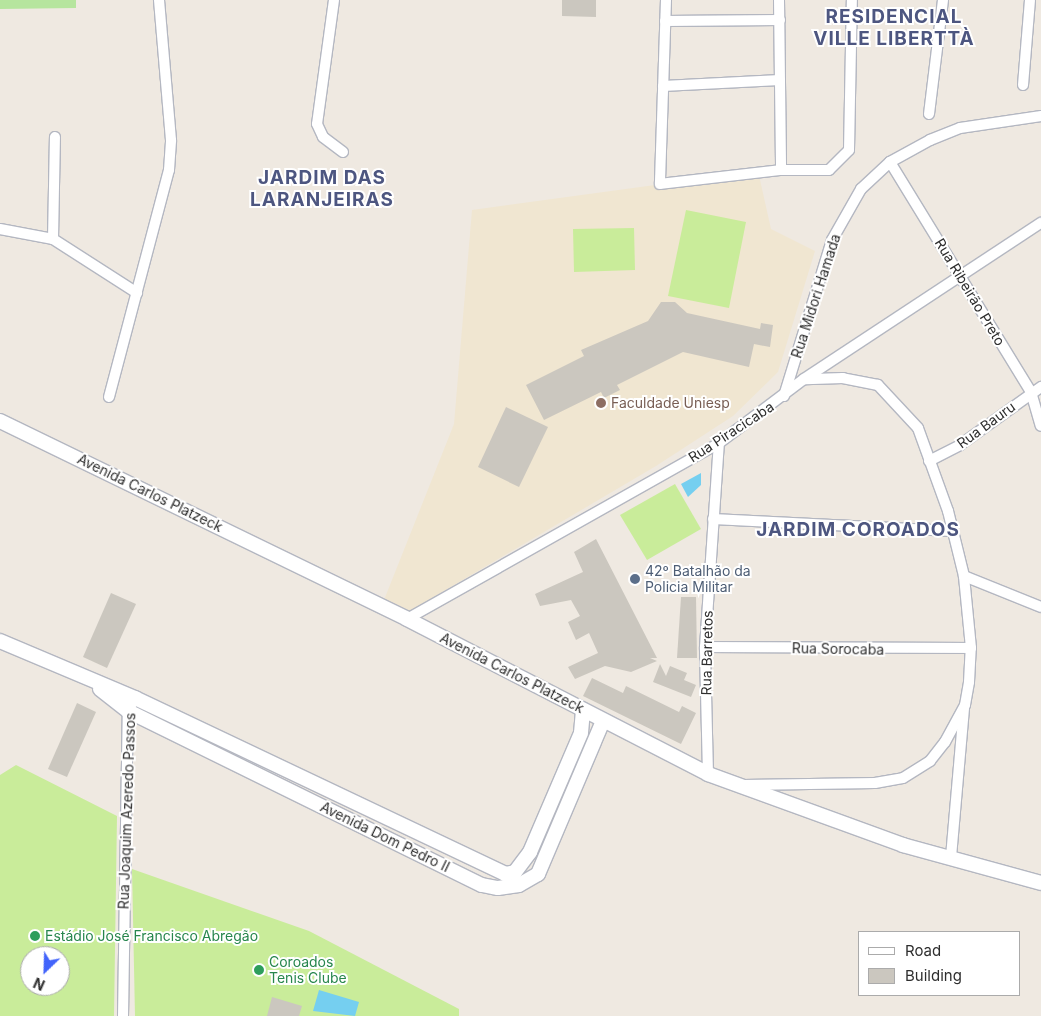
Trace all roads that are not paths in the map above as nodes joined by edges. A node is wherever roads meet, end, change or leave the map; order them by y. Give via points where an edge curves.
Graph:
1 (159, 0) edge
2 (334, 0) edge
3 (666, 0) edge
4 (779, 0) edge
5 (852, 0) edge
6 (943, 0) edge
7 (1030, 0) edge
8 (780, 20) junction
9 (665, 21) junction
10 (780, 80) junction
11 (1023, 85) dead end
12 (663, 86) junction
13 (929, 114) dead end
14 (1041, 116) edge
15 (55, 137) dead end
16 (343, 152) dead end
17 (890, 162) junction
18 (781, 170) junction
19 (1041, 223) edge
20 (0, 229) edge
21 (53, 239) junction
22 (959, 276) junction
23 (137, 293) junction
24 (804, 379) junction
25 (1041, 387) edge
26 (1031, 392) junction
27 (109, 397) dead end
28 (784, 398) junction
29 (0, 421) edge
30 (1041, 426) edge
31 (719, 443) junction
32 (930, 461) junction
33 (714, 519) junction
34 (952, 532) junction
35 (964, 576) junction
36 (1041, 607) edge
37 (406, 619) junction
38 (0, 641) edge
39 (706, 647) junction
40 (971, 648) junction
41 (92, 682) junction
42 (135, 698) junction
43 (965, 706) junction
44 (583, 710) junction
45 (128, 711) junction
46 (603, 721) junction
47 (708, 774) junction
48 (736, 785) junction
49 (951, 857) junction
50 (1041, 883) edge
51 (123, 1016) edge

1 - 23 street via 171,147
2 - 16 street via 317,124 323,137
3 - 9 street
4 - 8 street
5 - 18 street via 849,150 830,170
6 - 13 street
7 - 11 street
8 - 9 street
8 - 10 street
9 - 12 street
10 - 12 street
10 - 18 street
12 - 18 street via 660,184
14 - 17 street, Rua Midori Hamada via 960,128
15 - 21 street
17 - 22 street, Rua Ribeirão Preto
17 - 28 street, Rua Midori Hamada via 861,189 832,240
19 - 22 street, Rua Piracicaba
20 - 21 street
21 - 23 street
22 - 24 street, Rua Piracicaba
22 - 26 street, Rua Ribeirão Preto
23 - 27 street
24 - 28 street, Rua Piracicaba
24 - 32 street via 843,378 878,385 918,428
25 - 26 street, Rua Bauru
26 - 30 street, Rua Ribeirão Preto
26 - 32 street, Rua Bauru via 960,446
28 - 31 street, Rua Piracicaba
29 - 37 main road, Avenida Carlos Platzeck
31 - 33 street, Rua Barretos
31 - 37 street, Rua Piracicaba
32 - 34 street
33 - 34 street
33 - 39 street, Rua Barretos
34 - 35 street
35 - 36 street
35 - 40 street
37 - 44 main road, Avenida Carlos Platzeck
38 - 41 main road, Avenida Dom Pedro II
39 - 40 street, Rua Sorocaba
39 - 47 street, Rua Barretos
40 - 43 street
41 - 42 main road, Avenida Dom Pedro II
41 - 45 main road, Avenida Dom Pedro II
42 - 44 main road, Avenida Dom Pedro II via 505,874 515,872 530,852 581,733
42 - 45 street, Rua Joaquim Azeredo Passos
43 - 48 street via 930,761 903,778 875,783
43 - 49 street
44 - 46 main road, Avenida Carlos Platzeck
45 - 46 main road, Avenida Dom Pedro II via 482,885 498,888 519,885 540,869
45 - 51 street, Rua Joaquim Azeredo Passos
46 - 47 main road, Avenida Carlos Platzeck
47 - 48 main road, Avenida Carlos Platzeck
48 - 49 main road, Avenida Carlos Platzeck via 903,845
49 - 50 main road, Avenida Carlos Platzeck

